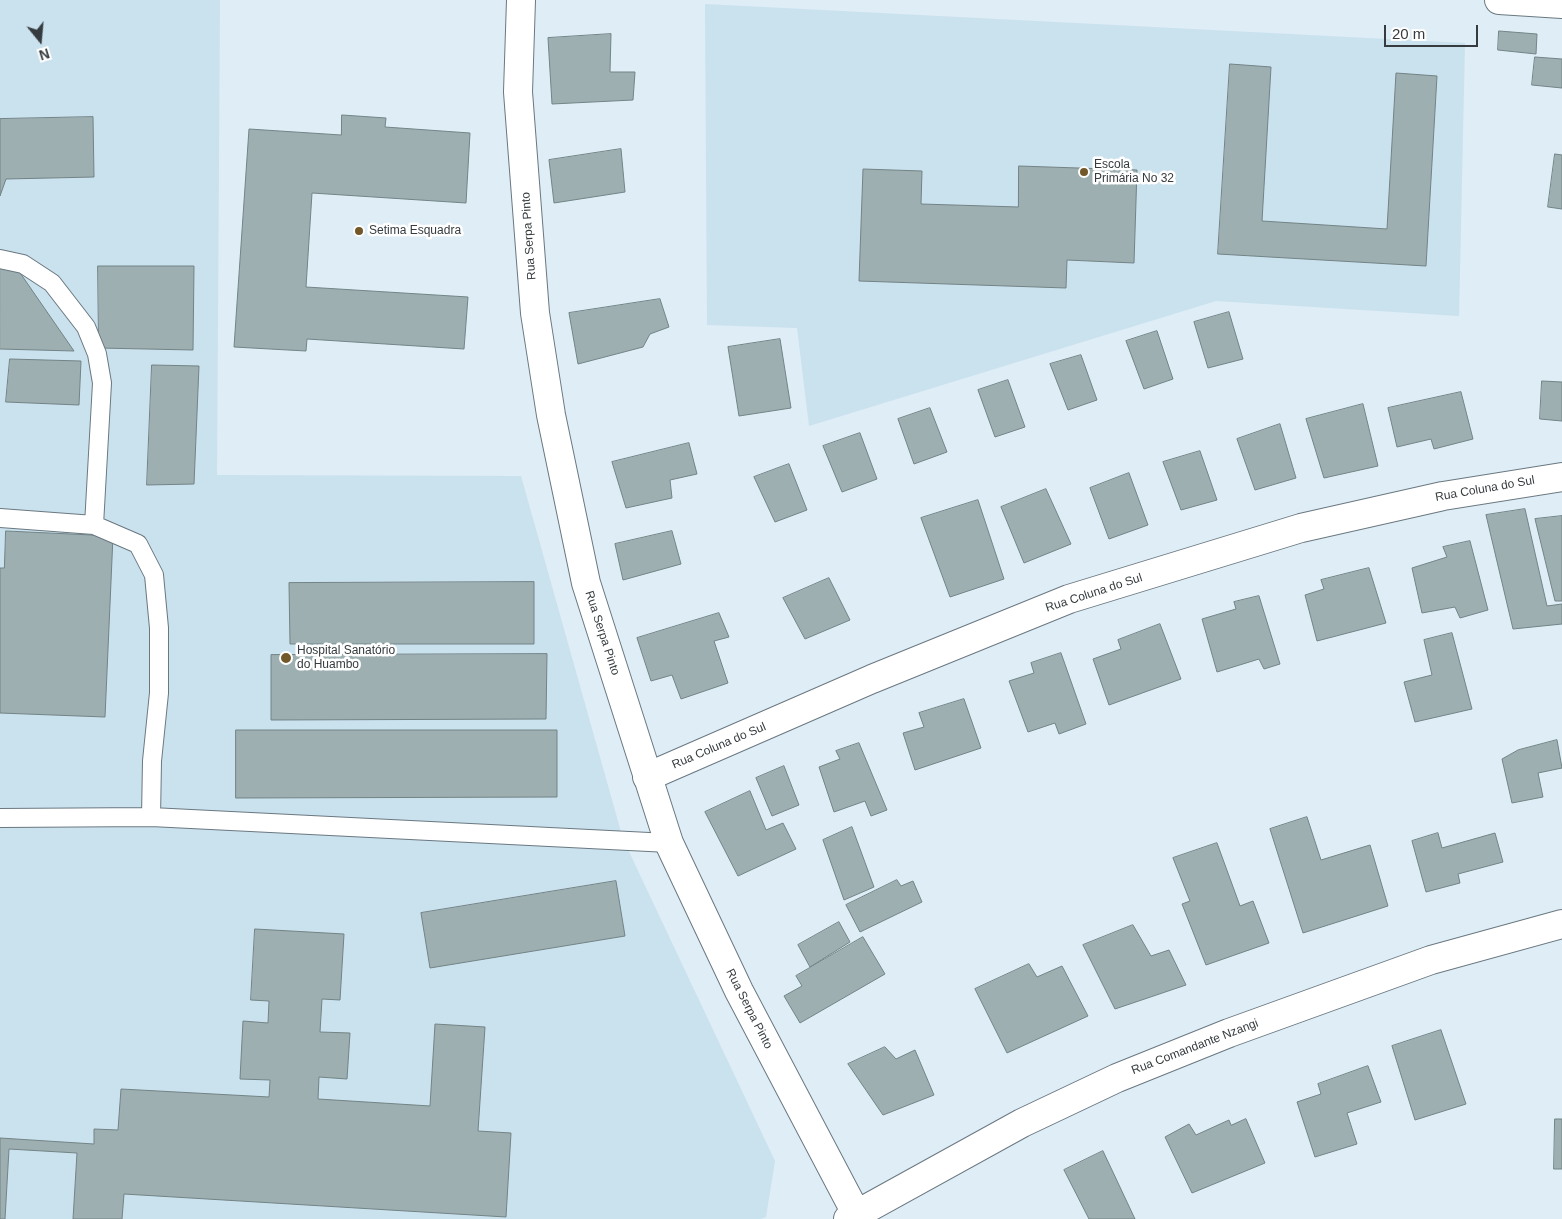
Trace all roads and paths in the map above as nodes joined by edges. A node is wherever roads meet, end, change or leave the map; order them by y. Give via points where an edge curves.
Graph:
1 (522, 0) edge
2 (1499, 0) edge
3 (1562, 4) edge
4 (0, 259) edge
5 (1562, 476) edge
6 (0, 518) edge
7 (94, 525) junction
8 (647, 777) junction
9 (151, 817) junction
10 (0, 818) edge
11 (669, 843) junction
12 (1562, 924) edge
13 (854, 1218) edge

1 - 8 street, Rua Serpa Pinto via 519,101 535,313 551,415 586,583
2 - 3 street
4 - 7 lane via 23,264 52,283 86,327 97,354 102,383
5 - 8 street, Rua Coluna do Sul via 1443,496 1301,528 1069,599 881,675
6 - 7 lane
7 - 9 lane via 138,544 154,575 159,628
8 - 11 street, Rua Serpa Pinto
9 - 10 lane
9 - 11 lane
11 - 13 street, Rua Serpa Pinto via 739,991
12 - 13 street, Rua Comandante Nzangi via 1431,960 1228,1032 1117,1078 1022,1123

